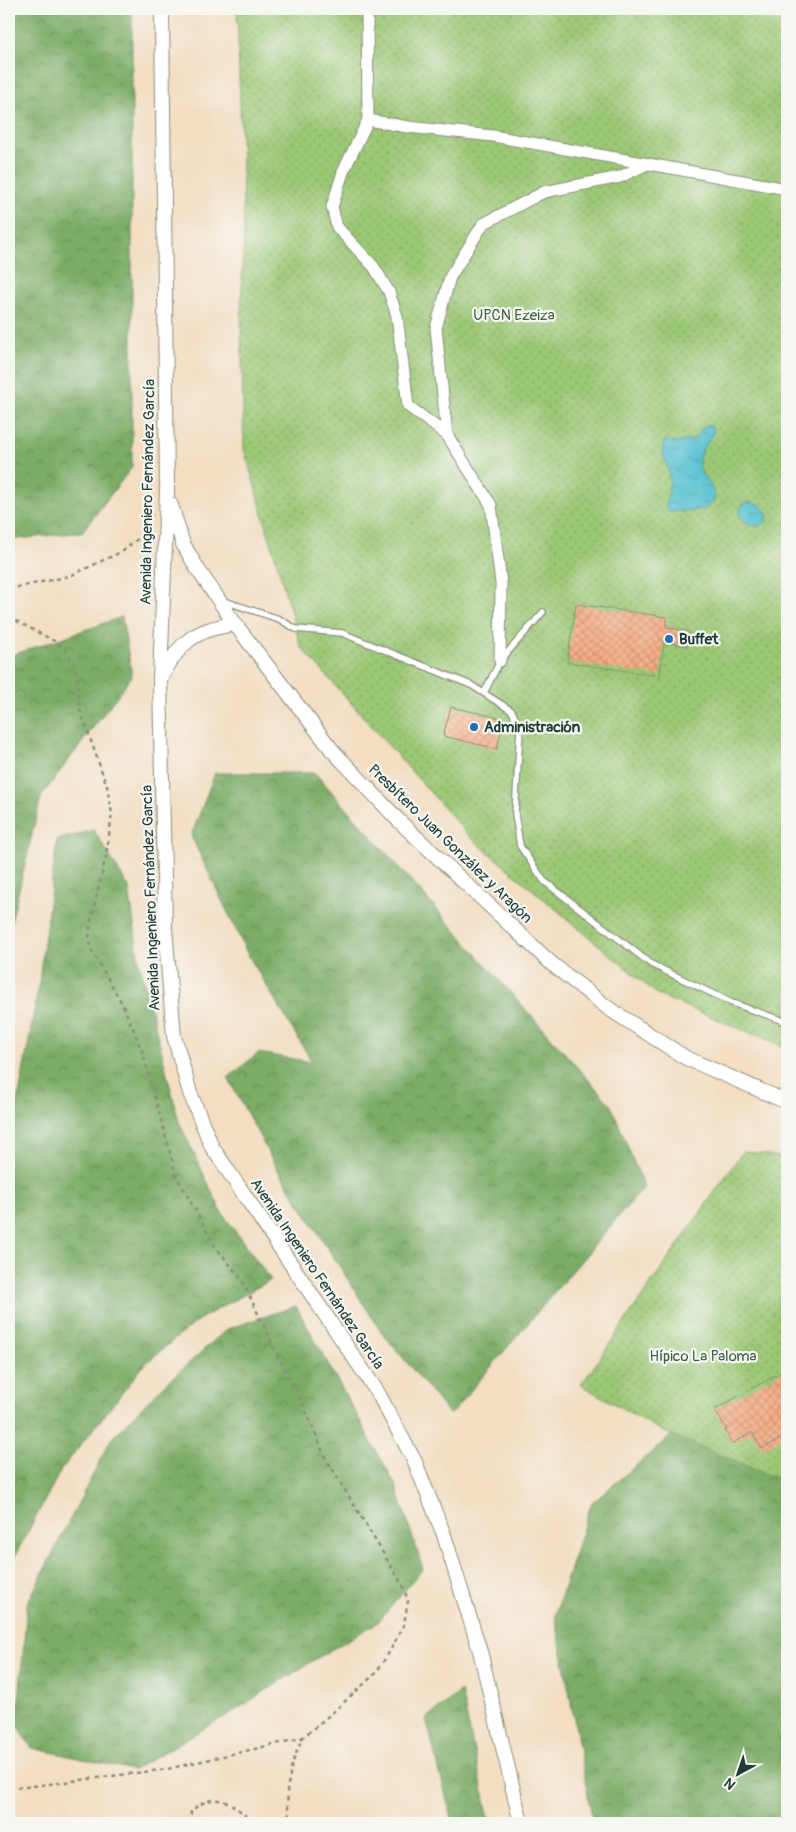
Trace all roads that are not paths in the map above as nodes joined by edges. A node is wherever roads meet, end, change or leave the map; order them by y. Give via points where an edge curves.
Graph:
1 (162, 9) edge
2 (367, 9) edge
3 (368, 120) junction
4 (647, 164) junction
5 (787, 189) edge
6 (447, 435) junction
7 (167, 490) junction
8 (218, 599) junction
9 (543, 612) dead end
10 (235, 624) junction
11 (500, 661) junction
12 (160, 678) junction
13 (484, 693) junction
14 (787, 1021) edge
15 (787, 1102) edge
16 (521, 1823) edge

1 - 7 street, Avenida Ingeniero Fernández García
2 - 3 street
3 - 4 street via 493,136
3 - 6 street via 343,172 332,207 337,227 374,267 389,292 397,316 408,406
4 - 5 street
4 - 6 street via 620,177 544,192 483,224 450,277 436,328
6 - 11 street via 491,504 501,583
7 - 8 street, Presbítero Juan González y Aragón via 183,544
7 - 12 street, Avenida Ingeniero Fernández García
8 - 10 street, Presbítero Juan González y Aragón
8 - 13 lane via 279,619 296,629 342,633
9 - 11 lane
10 - 12 street via 214,627 191,638 172,656
10 - 15 street, Presbítero Juan González y Aragón via 332,750 400,822 552,964 608,1008 686,1058
11 - 13 lane
12 - 16 street, Avenida Ingeniero Fernández García via 166,928 174,1036 190,1093 212,1147 378,1394 415,1462 444,1534 480,1651
13 - 14 lane via 512,711 520,730 514,814 520,846 544,881 651,964 732,1003

